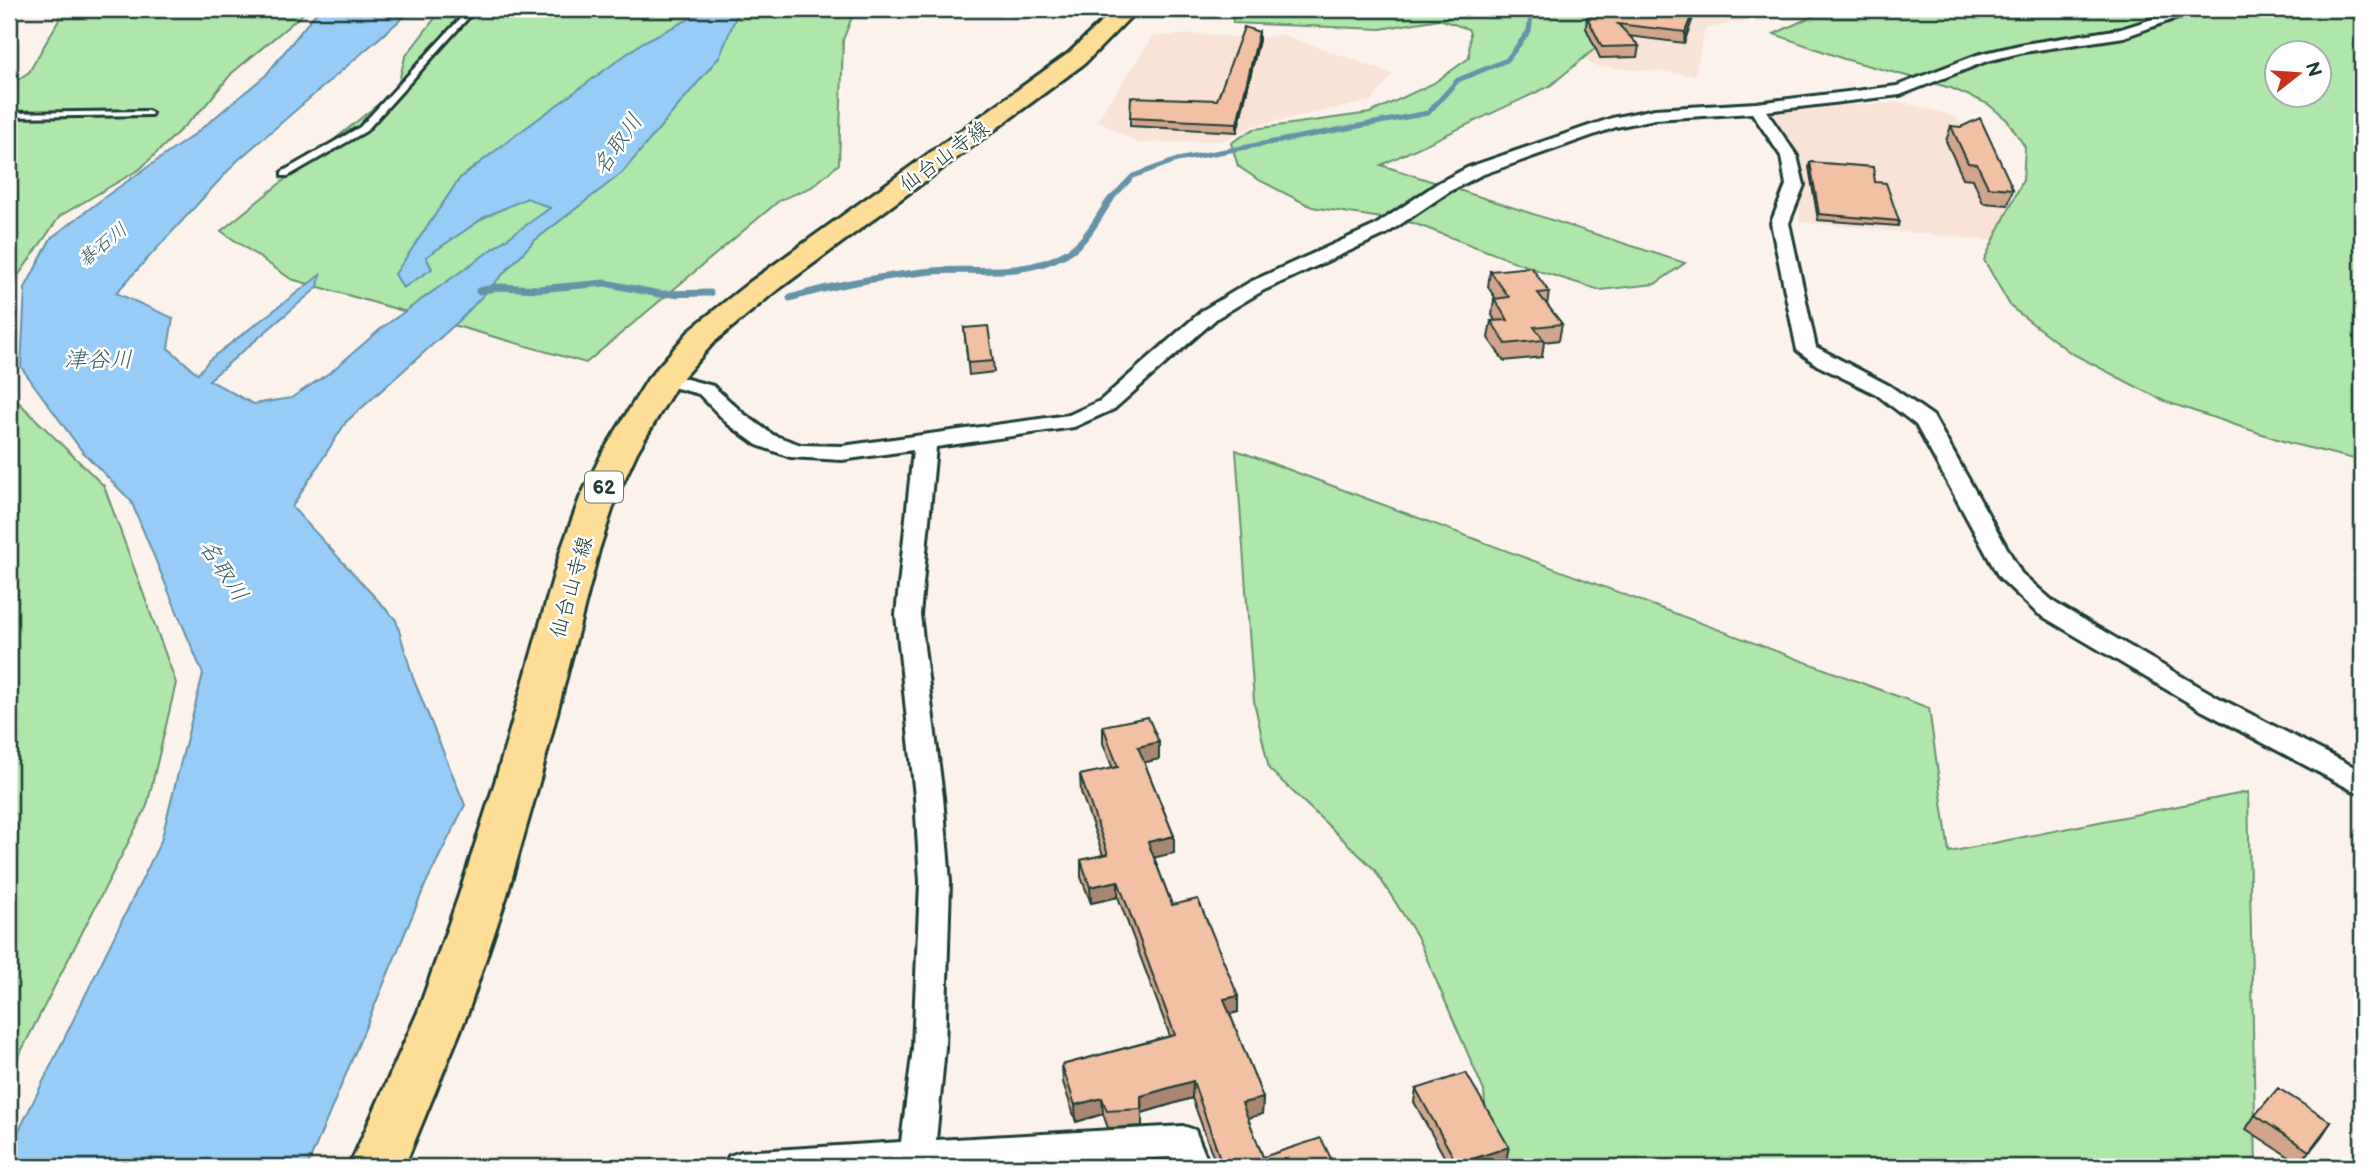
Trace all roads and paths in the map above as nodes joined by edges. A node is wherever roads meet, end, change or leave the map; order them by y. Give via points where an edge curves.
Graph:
1 (473, 9) edge
2 (1127, 9) edge
3 (2203, 9) edge
4 (1756, 108) junction
5 (148, 113) dead end
6 (9, 115) edge
7 (285, 174) dead end
8 (664, 379) junction
9 (925, 443) junction
10 (2362, 783) edge
11 (917, 1155) junction
12 (376, 1167) edge
13 (741, 1167) edge
14 (1193, 1167) edge

1 - 7 lane via 363,128
2 - 8 main road, 仙台山寺線 / 62 via 1077,58 761,288 703,335
3 - 4 street via 2124,33 1982,58 1900,90
4 - 9 street via 1655,114 1612,122 1475,171 1380,230 1256,286 1210,314 1107,405 1074,421
4 - 10 street via 1789,156 1795,185 1780,223 1807,350 1882,390 1925,421 2011,577 2046,608 2210,704
5 - 6 lane
8 - 9 street via 706,390 765,440 798,452 842,453
8 - 12 main road, 仙台山寺線 / 62 via 598,498 483,895 443,1012
9 - 11 street via 908,615 934,882 929,1048
11 - 13 street
11 - 14 street via 1183,1141

